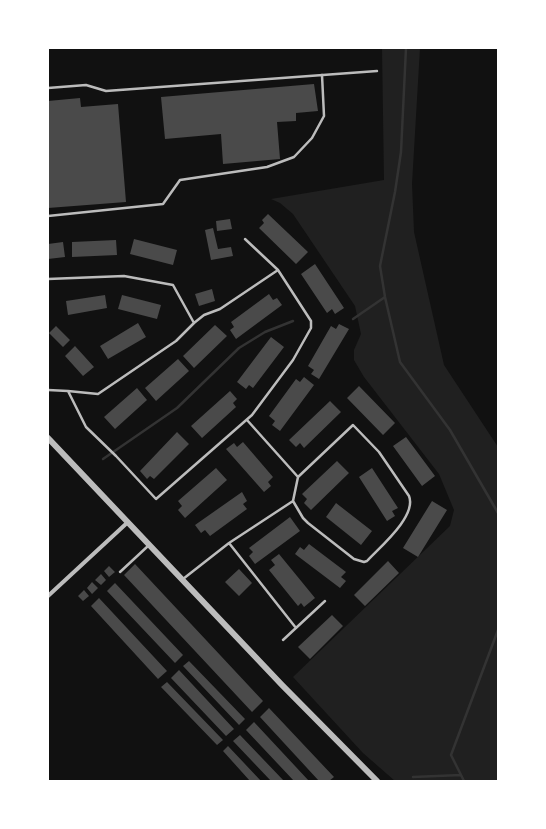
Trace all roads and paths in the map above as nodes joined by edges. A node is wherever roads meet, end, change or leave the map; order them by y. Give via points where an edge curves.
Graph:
1 (377, 71) dead end
2 (322, 75) junction
3 (48, 88) edge
4 (48, 216) edge
5 (245, 239) dead end
6 (278, 270) junction
7 (48, 279) edge
8 (194, 323) junction
9 (48, 389) edge
10 (68, 391) junction
11 (247, 420) junction
12 (48, 438) edge
13 (298, 477) junction
14 (293, 501) junction
15 (129, 522) junction
16 (229, 543) junction
17 (150, 544) junction
18 (120, 572) dead end
19 (183, 578) junction
20 (48, 596) edge
21 (325, 601) dead end
22 (296, 628) junction
23 (283, 640) dead end
24 (377, 781) edge

1 - 2 lane
2 - 3 lane via 106,91 86,85
2 - 4 lane via 324,116 312,138 294,157 267,167 180,180 163,204
5 - 6 lane
6 - 8 lane via 220,309
6 - 11 lane via 312,324 293,360
7 - 8 lane via 124,276 173,285
8 - 10 lane via 176,342 98,394
9 - 10 lane
10 - 11 lane via 86,427 156,498
11 - 13 lane
12 - 15 street
13 - 14 lane
13 - 14 lane via 353,425 379,452 409,496 410,508 398,529 364,562 354,559 308,524
14 - 16 lane
15 - 17 street
15 - 20 street
16 - 19 lane
16 - 22 lane
17 - 18 lane
17 - 19 street
19 - 24 street via 282,685
21 - 22 lane
22 - 23 lane

